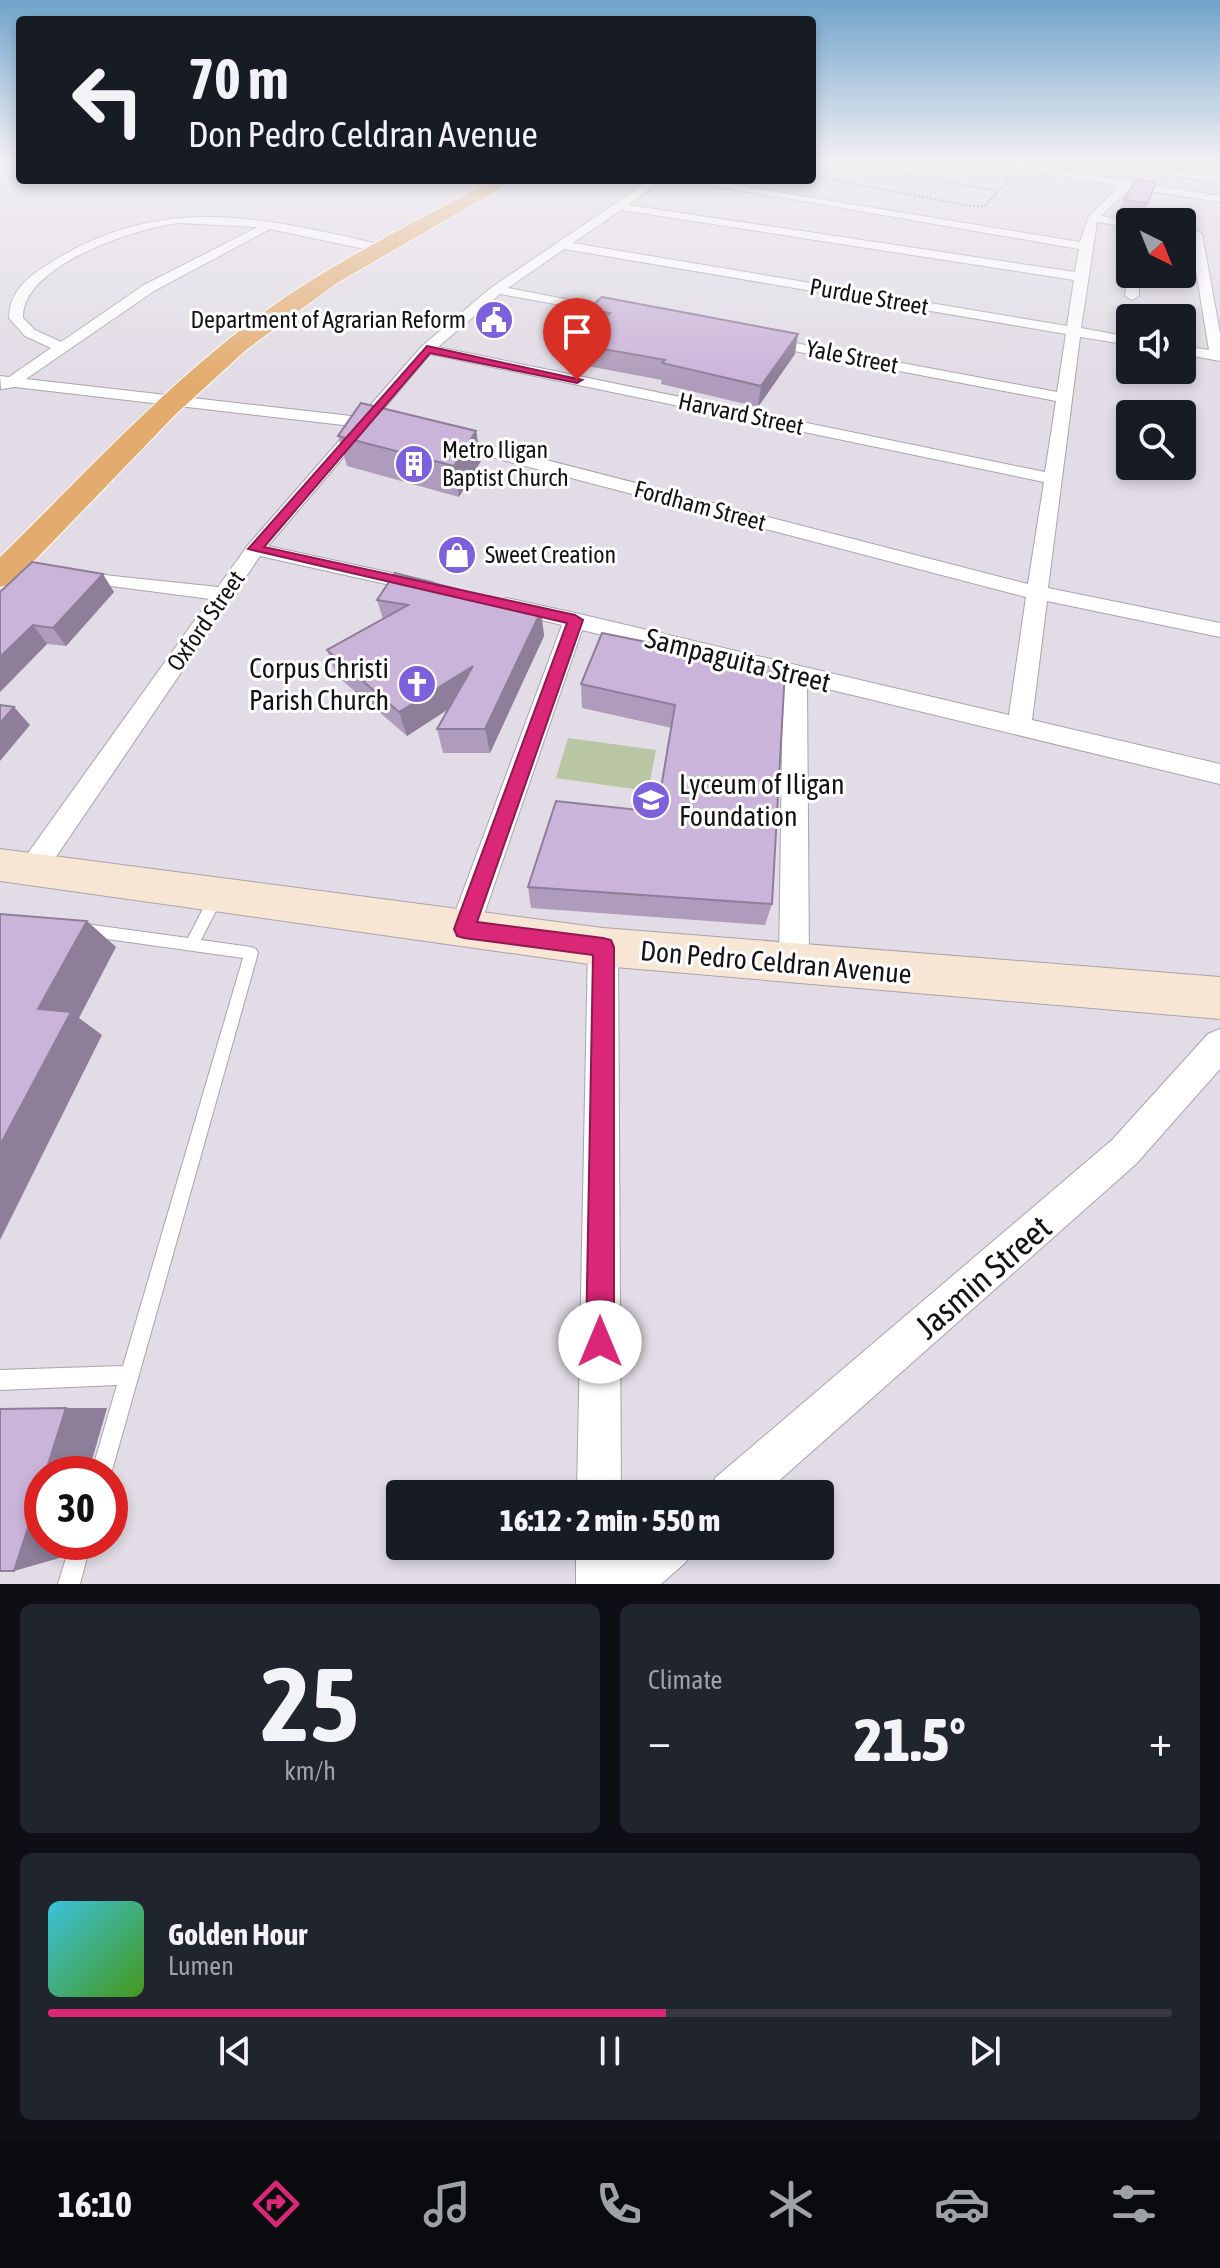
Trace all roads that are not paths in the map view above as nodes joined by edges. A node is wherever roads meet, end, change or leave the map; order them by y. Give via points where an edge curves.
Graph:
1 (126, 232) edge
2 (257, 232) edge
3 (287, 232) edge
4 (413, 232) edge
5 (579, 232) edge
6 (786, 232) edge
7 (1000, 232) edge
8 (1089, 232) edge
9 (1196, 234) edge
10 (561, 245) junction
11 (1085, 246) junction
12 (383, 249) junction
13 (1082, 277) junction
14 (1132, 288) edge
15 (497, 290) junction
16 (1132, 296) dead end
17 (635, 316) edge
18 (1071, 331) junction
19 (743, 337) edge
20 (1116, 339) edge
21 (62, 348) junction
22 (427, 349) junction
23 (1196, 353) edge
24 (1219, 357) edge
25 (4, 384) edge
26 (1066, 398) junction
27 (177, 399) junction
28 (364, 422) junction
29 (1055, 479) junction
30 (255, 549) junction
31 (5, 571) edge
32 (453, 593) edge
33 (1038, 593) junction
34 (225, 594) junction
35 (484, 600) edge
36 (575, 620) junction
37 (1220, 630) edge
38 (795, 673) junction
39 (1019, 727) junction
40 (1220, 774) edge
41 (17, 867) edge
42 (218, 894) junction
43 (74, 929) edge
44 (464, 929) junction
45 (191, 945) junction
46 (603, 947) junction
47 (794, 963) junction
48 (1220, 998) edge
49 (1220, 1045) edge
50 (130, 1375) junction
51 (0, 1380) edge
52 (106, 1456) edge
53 (599, 1480) edge
54 (747, 1480) edge
55 (76, 1560) edge
56 (599, 1560) edge
57 (654, 1560) edge
58 (69, 1584) edge
59 (599, 1584) edge
60 (626, 1584) edge

1 - 21 street via 70,256 31,281 15,306 25,328
2 - 21 street via 149,288
3 - 12 street
4 - 12 highway
5 - 10 street, Oxford Street
6 - 13 street
7 - 11 street
8 - 11 street
9 - 24 street
10 - 15 street, Oxford Street
10 - 18 street, Purdue Street
11 - 13 street
12 - 27 highway via 276,315
13 - 18 street
14 - 16 street
15 - 17 street
15 - 22 street, Oxford Street
18 - 20 street, Purdue Street
18 - 26 street
19 - 26 street, Yale Street
21 - 25 street
22 - 28 street, Oxford Street
22 - 29 street, Harvard Street
23 - 24 street
25 - 27 street, Fordham Street
26 - 29 street
27 - 28 street, Fordham Street
27 - 31 highway
28 - 30 street, Oxford Street
28 - 33 street, Fordham Street
29 - 33 street
30 - 32 street
30 - 34 street, Oxford Street
31 - 34 street
33 - 37 street, Fordham Street
33 - 39 street
34 - 41 street, Oxford Street
35 - 36 street, Sampaguita Street
36 - 38 street, Sampaguita Street
36 - 44 street
38 - 39 street, Sampaguita Street
38 - 47 street
39 - 40 street, Sampaguita Street
41 - 42 main road, Don Pedro Celdran Avenue
42 - 44 main road, Don Pedro Celdran Avenue
42 - 45 lane
43 - 45 lane
44 - 46 main road, Don Pedro Celdran Avenue
45 - 50 lane via 251,953
46 - 47 main road, Don Pedro Celdran Avenue
46 - 53 street
47 - 48 main road, Don Pedro Celdran Avenue
49 - 54 street, Jasmin Street via 1124,1152
50 - 51 lane
50 - 52 lane
55 - 58 lane
56 - 59 street
57 - 60 street

